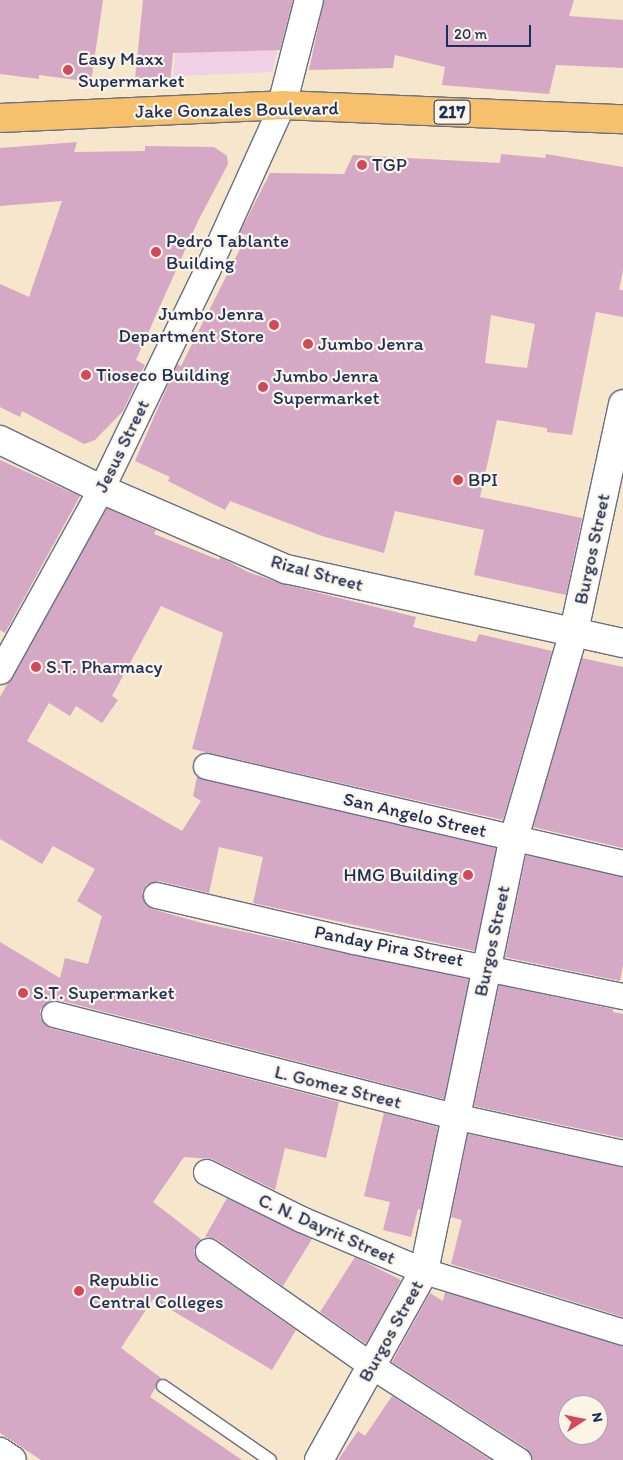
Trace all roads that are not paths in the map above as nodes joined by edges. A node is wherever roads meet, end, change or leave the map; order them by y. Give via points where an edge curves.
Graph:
1 (309, 0) edge
2 (282, 105) junction
3 (0, 118) edge
4 (623, 119) edge
5 (623, 404) edge
6 (0, 440) edge
7 (101, 489) junction
8 (574, 631) junction
9 (623, 643) edge
10 (0, 671) edge
11 (206, 766) dead end
12 (514, 838) junction
13 (623, 863) edge
14 (156, 895) dead end
15 (486, 966) junction
16 (623, 996) edge
17 (54, 1014) dead end
18 (458, 1117) junction
19 (623, 1153) edge
20 (206, 1172) dead end
21 (208, 1251) dead end
22 (424, 1272) junction
23 (623, 1332) edge
24 (372, 1366) junction
25 (163, 1386) dead end
26 (0, 1452) edge
27 (12, 1460) edge
28 (270, 1460) edge
29 (319, 1460) edge
30 (518, 1460) edge

1 - 2 street
2 - 3 main road, Jake Gonzales Boulevard / 217
2 - 4 main road, Jake Gonzales Boulevard / 217
2 - 7 street, Jesus Street via 207,270
5 - 8 street, Burgos Street
6 - 7 street, Rizal Street
7 - 8 street, Rizal Street via 286,569
7 - 10 street, Jesus Street
8 - 9 street, Rizal Street
8 - 12 street, Burgos Street
11 - 12 street, San Angelo Street
12 - 13 street, San Angelo Street
12 - 15 street, Burgos Street
14 - 15 street, Panday Pira Street via 354,941
15 - 16 street, Panday Pira Street
15 - 18 street, Burgos Street
17 - 18 street, L. Gomez Street
18 - 19 street, L. Gomez Street
18 - 22 street, Burgos Street
20 - 22 street, C. N. Dayrit Street via 301,1219
21 - 24 street
22 - 23 street, C. N. Dayrit Street
22 - 24 street, Burgos Street
24 - 29 street, Burgos Street
24 - 30 street
25 - 28 lane
26 - 27 street

